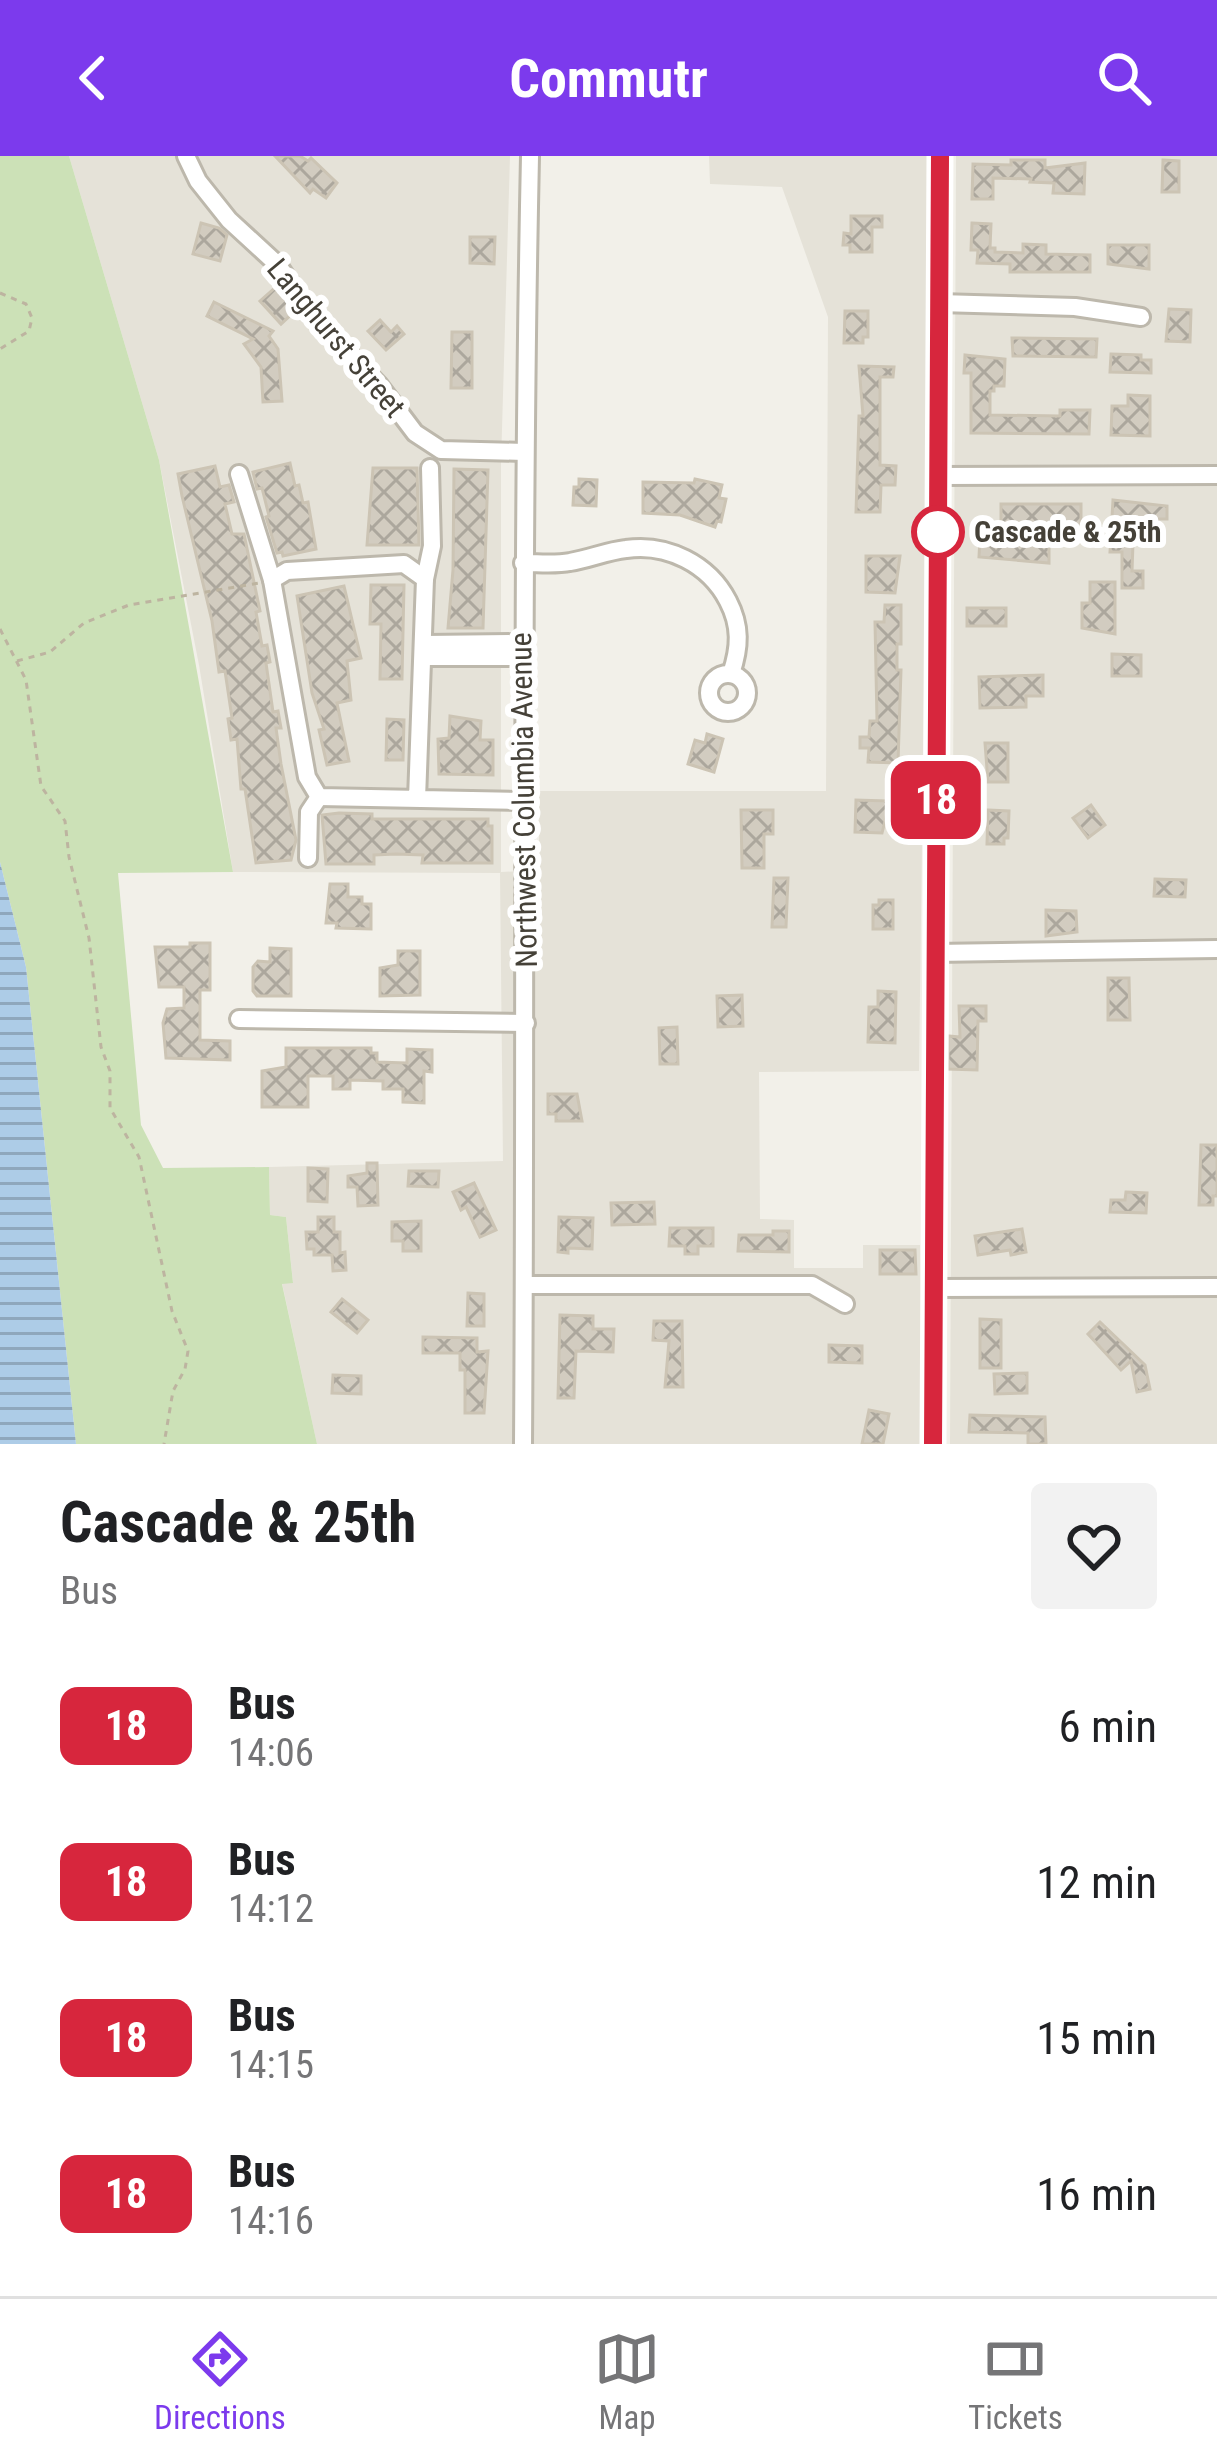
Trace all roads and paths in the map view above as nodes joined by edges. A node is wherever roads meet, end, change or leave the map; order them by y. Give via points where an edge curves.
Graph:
1 (186, 156) edge
2 (530, 156) edge
3 (940, 156) edge
4 (0, 293) edge
5 (939, 303) junction
6 (1141, 317) dead end
7 (0, 349) edge
8 (524, 452) junction
9 (430, 468) dead end
10 (239, 474) dead end
11 (1217, 475) edge
12 (938, 476) junction
13 (523, 563) junction
14 (425, 579) junction
15 (272, 580) junction
16 (0, 629) edge
17 (523, 650) junction
18 (425, 651) junction
19 (17, 661) junction
20 (731, 674) dead end
21 (319, 797) junction
22 (418, 800) junction
23 (524, 801) junction
24 (308, 857) dead end
25 (1217, 949) edge
26 (934, 953) junction
27 (238, 1019) dead end
28 (526, 1023) junction
29 (524, 1285) junction
30 (1217, 1287) edge
31 (934, 1288) junction
32 (844, 1304) dead end
33 (164, 1444) edge
34 (523, 1444) edge
35 (933, 1444) edge

1 - 8 street, Langhurst Street via 229,220 278,265 415,433 441,450
2 - 8 street, Northwest Columbia Avenue
3 - 5 street
4 - 7 path via 26,304 32,318 29,331
5 - 6 street
5 - 12 street
8 - 13 street, Northwest Columbia Avenue
9 - 14 street
10 - 15 street
11 - 12 street
12 - 26 street
13 - 17 street, Northwest Columbia Avenue
13 - 20 street via 566,563 627,548 685,557 722,589 735,615
14 - 15 street via 404,564 287,571
14 - 18 street
15 - 19 path via 129,605 84,623 50,652
15 - 21 street via 307,777
16 - 19 path
17 - 18 street
17 - 23 street, Northwest Columbia Avenue
18 - 22 street
19 - 33 path via 40,786 65,821 110,1108 139,1157 188,1351
21 - 22 street
21 - 24 street via 309,812
22 - 23 street
23 - 28 street, Northwest Columbia Avenue
25 - 26 street
26 - 31 street
27 - 28 street
28 - 29 street, Northwest Columbia Avenue
29 - 32 street via 812,1285
29 - 34 street, Northwest Columbia Avenue
30 - 31 street
31 - 35 street

